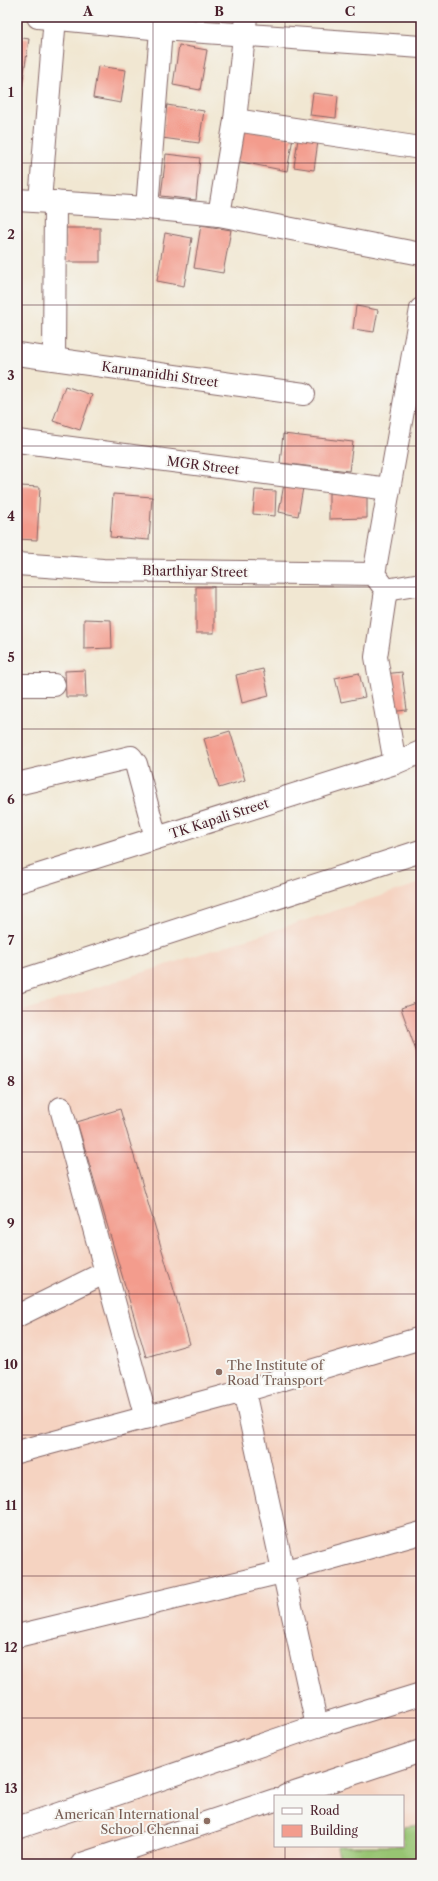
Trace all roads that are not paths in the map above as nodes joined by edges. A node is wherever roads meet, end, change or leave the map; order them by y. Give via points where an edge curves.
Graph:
1 (49, 17) edge
2 (162, 23) edge
3 (246, 26) edge
4 (421, 47) edge
5 (235, 120) junction
6 (421, 148) edge
7 (17, 200) edge
8 (48, 202) junction
9 (147, 208) junction
10 (219, 215) junction
11 (421, 254) edge
12 (421, 309) edge
13 (17, 354) edge
14 (54, 359) junction
15 (304, 394) dead end
16 (17, 441) edge
17 (389, 489) junction
18 (17, 564) edge
19 (380, 582) junction
20 (421, 584) edge
21 (17, 685) edge
22 (54, 685) dead end
23 (421, 752) edge
24 (395, 763) junction
25 (17, 784) edge
26 (156, 838) junction
27 (421, 851) edge
28 (17, 882) edge
29 (17, 982) edge
30 (60, 1108) dead end
31 (106, 1272) junction
32 (17, 1316) edge
33 (421, 1338) edge
34 (244, 1391) junction
35 (146, 1418) junction
36 (17, 1452) edge
37 (421, 1533) edge
38 (282, 1572) junction
39 (17, 1636) edge
40 (421, 1694) edge
41 (317, 1726) junction
42 (421, 1751) edge
43 (289, 1795) edge
44 (274, 1800) edge
45 (17, 1828) edge
46 (82, 1864) edge

1 - 2 street
1 - 8 street
2 - 3 street
2 - 9 street
3 - 4 street
3 - 5 street
5 - 6 street
5 - 10 street
7 - 8 street
8 - 9 street
8 - 14 street
9 - 10 street
10 - 11 street
12 - 17 street
13 - 14 street, Karunanidhi Street
14 - 15 street, Karunanidhi Street
16 - 17 street, MGR Street
17 - 19 street
18 - 19 street, Bharthiyar Street
19 - 20 street, Bharthiyar Street
19 - 24 street via 376,657
21 - 22 street
23 - 24 street, TK Kapali Street
24 - 26 street, TK Kapali Street
25 - 26 street via 131,757 136,764
26 - 28 street, TK Kapali Street
27 - 29 street
30 - 31 street
31 - 32 street
31 - 35 street
33 - 34 street
34 - 35 street
34 - 38 street
35 - 36 street
37 - 38 street
38 - 39 street
38 - 41 street
40 - 41 street
41 - 45 street
42 - 43 street
44 - 46 street

